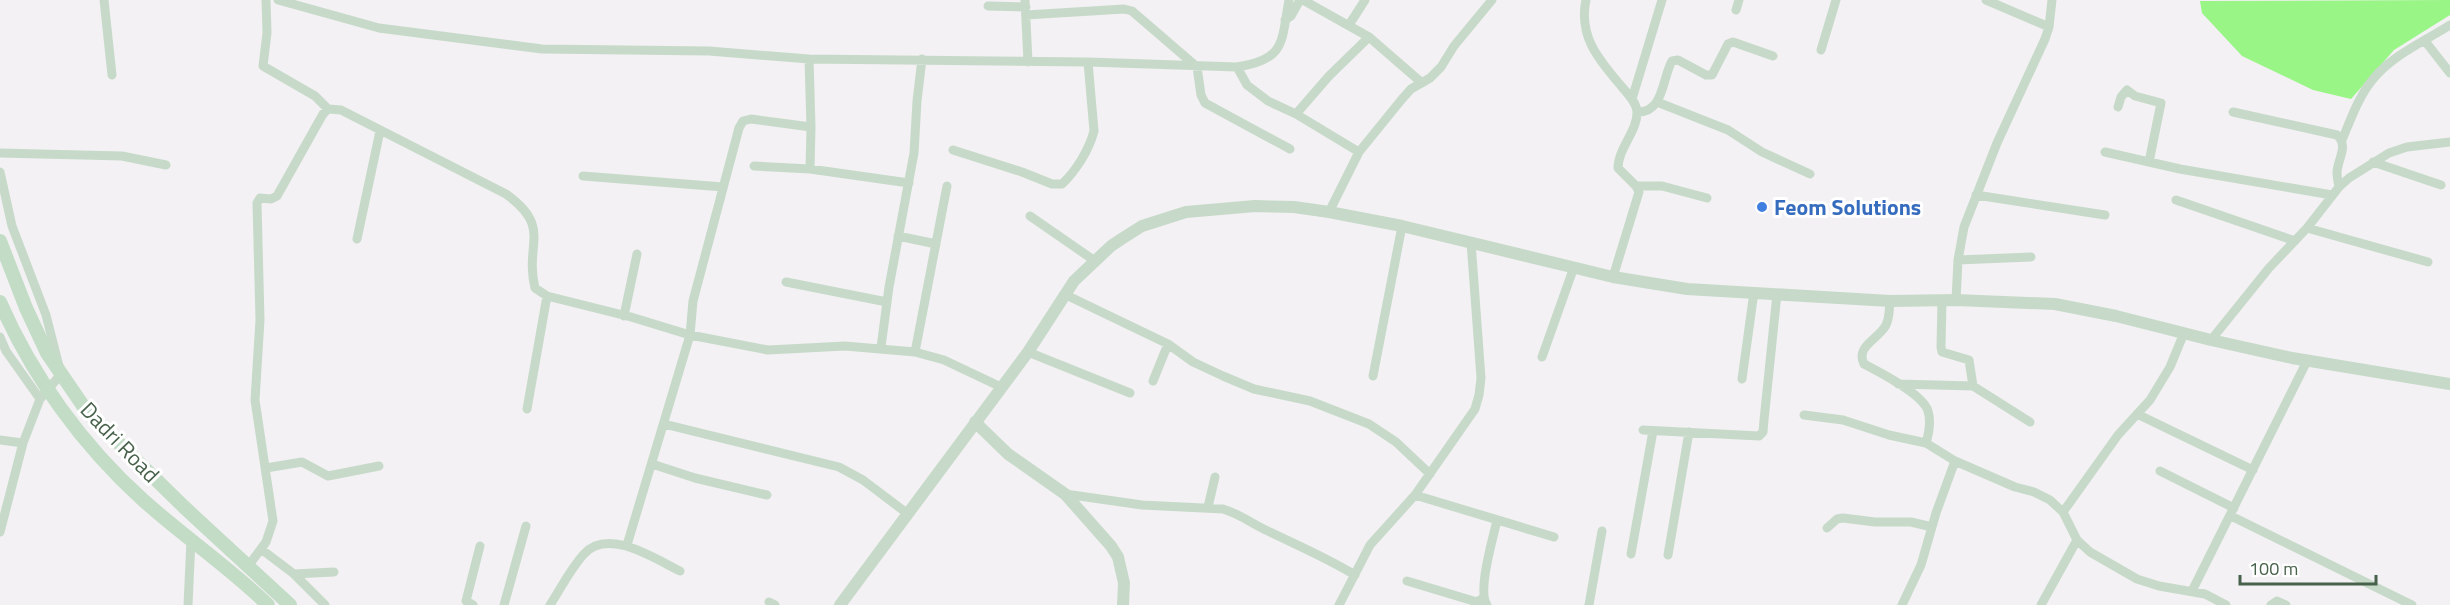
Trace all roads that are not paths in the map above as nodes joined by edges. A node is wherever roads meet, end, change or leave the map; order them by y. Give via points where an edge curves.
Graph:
1 (104, 0) edge
2 (266, 0) edge
3 (278, 0) edge
4 (1080, 0) edge
5 (1289, 0) edge
6 (1302, 0) edge
7 (1365, 0) edge
8 (1492, 0) edge
9 (1587, 0) edge
10 (1662, 0) edge
11 (1836, 0) edge
12 (1986, 0) edge
13 (2052, 0) edge
14 (988, 6) dead end
15 (1026, 7) edge
16 (1081, 12) junction
17 (1285, 20) junction
18 (1349, 25) junction
19 (2450, 25) edge
20 (2049, 27) junction
21 (1369, 38) junction
22 (2425, 41) junction
23 (1821, 50) dead end
24 (1773, 56) dead end
25 (809, 59) junction
26 (922, 59) junction
27 (1028, 62) junction
28 (1088, 62) junction
29 (1197, 67) junction
30 (1237, 67) junction
31 (2450, 74) edge
32 (112, 75) dead end
33 (1422, 83) junction
34 (1632, 99) junction
35 (1656, 102) junction
36 (2118, 107) dead end
37 (328, 109) junction
38 (1637, 112) junction
39 (2233, 112) dead end
40 (1296, 114) junction
41 (811, 127) junction
42 (380, 130) junction
43 (2342, 140) junction
44 (2450, 142) edge
45 (1290, 149) dead end
46 (953, 150) dead end
47 (1359, 152) junction
48 (2105, 152) dead end
49 (0, 153) edge
50 (2149, 162) junction
51 (2373, 162) junction
52 (166, 165) dead end
53 (754, 166) dead end
54 (810, 168) junction
55 (0, 172) edge
56 (1810, 174) dead end
57 (583, 176) dead end
58 (909, 183) junction
59 (2441, 185) dead end
60 (947, 186) dead end
61 (1636, 186) junction
62 (723, 187) junction
63 (2339, 187) junction
64 (1976, 195) junction
65 (2332, 195) junction
66 (1707, 198) dead end
67 (2176, 200) dead end
68 (1329, 212) junction
69 (2105, 215) dead end
70 (1030, 216) dead end
71 (1402, 226) junction
72 (2307, 228) junction
73 (898, 236) junction
74 (357, 239) dead end
75 (2295, 241) junction
76 (0, 242) edge
77 (1471, 242) junction
78 (936, 244) junction
79 (637, 254) dead end
80 (2031, 257) dead end
81 (1958, 260) junction
82 (1095, 261) junction
83 (2428, 262) dead end
84 (1574, 267) junction
85 (1613, 277) junction
86 (786, 282) dead end
87 (1754, 292) junction
88 (1064, 294) junction
89 (1777, 294) junction
90 (547, 296) junction
91 (1942, 300) junction
92 (1956, 300) junction
93 (1890, 301) junction
94 (0, 302) edge
95 (887, 302) junction
96 (624, 316) junction
97 (2184, 333) junction
98 (690, 335) junction
99 (0, 338) edge
100 (2211, 340) junction
101 (1168, 344) junction
102 (880, 347) junction
103 (915, 352) junction
104 (1028, 352) junction
105 (1542, 357) dead end
106 (2307, 361) junction
107 (61, 374) junction
108 (1372, 375) dead end
109 (1742, 380) dead end
110 (1153, 381) dead end
111 (1898, 384) junction
112 (2450, 384) edge
113 (1001, 387) junction
114 (1973, 387) junction
115 (44, 393) junction
116 (1130, 393) dead end
117 (527, 410) dead end
118 (2137, 414) junction
119 (1804, 415) dead end
120 (975, 422) junction
121 (2030, 422) dead end
122 (664, 424) junction
123 (1642, 430) dead end
124 (1653, 431) junction
125 (1689, 432) junction
126 (0, 440) edge
127 (23, 443) junction
128 (1926, 443) junction
129 (1955, 461) junction
130 (652, 464) junction
131 (379, 466) dead end
132 (266, 468) junction
133 (2253, 470) junction
134 (2160, 471) dead end
135 (1430, 474) junction
136 (1215, 477) dead end
137 (1065, 494) junction
138 (767, 495) dead end
139 (1415, 495) junction
140 (1208, 507) junction
141 (2063, 512) junction
142 (2233, 512) junction
143 (908, 514) junction
144 (1497, 520) junction
145 (526, 526) dead end
146 (1932, 527) junction
147 (1827, 528) dead end
148 (1602, 531) dead end
149 (0, 532) edge
150 (1554, 537) dead end
151 (191, 540) junction
152 (2078, 540) junction
153 (627, 545) junction
154 (480, 546) dead end
155 (261, 549) junction
156 (1631, 554) dead end
157 (1668, 555) dead end
158 (249, 566) junction
159 (680, 571) dead end
160 (334, 572) dead end
161 (294, 574) junction
162 (1355, 574) junction
163 (1407, 581) dead end
164 (2192, 591) junction
165 (1485, 602) edge
166 (188, 605) edge
167 (268, 605) edge
168 (290, 605) edge
169 (325, 605) edge
170 (473, 605) edge
171 (504, 605) edge
172 (550, 605) edge
173 (840, 605) edge
174 (1123, 605) edge
175 (1339, 605) edge
176 (1588, 605) edge
177 (1902, 605) edge
178 (2041, 605) edge
179 (2226, 605) edge
180 (2271, 605) edge
181 (2286, 605) edge
182 (2412, 605) edge

1 - 32 street
2 - 37 street via 263,66 322,100
3 - 25 street via 380,28 542,49 709,51
4 - 16 street
5 - 17 street
6 - 17 street
6 - 18 street
7 - 18 street
8 - 33 street via 1441,67
9 - 34 street via 1587,38
10 - 34 street
11 - 23 street
12 - 20 street
13 - 20 street
14 - 15 street
15 - 16 street
15 - 27 street
16 - 29 street via 1132,11
17 - 30 street via 1274,54 1258,64
18 - 21 street
19 - 22 street
20 - 64 street
21 - 33 street
21 - 40 street
22 - 31 street
22 - 43 street via 2375,76
24 - 35 street via 1732,42 1712,75 1675,60
25 - 26 street
25 - 41 street
26 - 27 street
26 - 58 street
27 - 28 street
28 - 29 street
28 - 46 street via 1094,131 1091,142 1062,184
29 - 30 street
29 - 45 street via 1205,103
30 - 40 street via 1247,85 1268,101
33 - 47 street via 1402,99
34 - 38 street
35 - 38 street via 1645,112
35 - 56 street via 1728,130 1762,152
36 - 50 street via 2127,90 2161,103
37 - 42 street via 341,110
37 - 132 street via 277,196 271,200 260,198 257,203 260,320 255,400
38 - 61 street via 1618,160 1621,173
39 - 43 street via 2337,135
40 - 47 street
41 - 54 street
41 - 62 street via 743,121
42 - 74 street
42 - 90 street via 506,194 523,207 533,226 535,288
43 - 63 street via 2337,170
44 - 51 street via 2407,147
47 - 68 street
48 - 50 street
49 - 52 street via 122,156
50 - 65 street
51 - 59 street
51 - 63 street
53 - 54 street
54 - 58 street
55 - 107 street via 12,226 46,315
57 - 62 street
58 - 73 street
60 - 78 street
61 - 66 street via 1662,186
61 - 85 street via 1639,192
62 - 98 street via 693,301
63 - 65 street
64 - 69 street
64 - 81 street via 1964,227
65 - 72 street
67 - 75 street
68 - 71 street
68 - 82 street via 1255,206 1186,212 1142,226
70 - 82 street
71 - 77 street
71 - 108 street
72 - 75 street
72 - 83 street
73 - 78 street
73 - 95 street
75 - 100 street
76 - 107 main road, Dadri Road via 26,309
77 - 84 street
77 - 135 street via 1479,395 1467,422
78 - 103 street
79 - 96 street
80 - 81 street
81 - 92 street
82 - 88 street
84 - 85 street
84 - 105 street
85 - 87 street via 1687,289
86 - 95 street
87 - 89 street
87 - 109 street
88 - 101 street
88 - 104 street
89 - 93 street
89 - 125 street via 1763,432 1759,436
90 - 96 street
90 - 117 street
91 - 92 street
91 - 93 street
91 - 114 street via 1942,352 1969,360
92 - 97 street via 2055,304
93 - 111 street via 1887,324 1861,353 1864,364
94 - 115 main road, Dadri Road
95 - 102 street
96 - 98 street
97 - 100 street
97 - 118 street via 2170,367
98 - 102 street via 768,350
98 - 122 street
99 - 115 street via 6,351
100 - 106 street
101 - 110 street
101 - 135 street via 1193,362 1254,389 1310,401 1369,424 1396,442
102 - 103 street
103 - 113 street via 944,360
104 - 113 street
104 - 116 street
106 - 112 street
106 - 133 street
107 - 115 street
107 - 158 main road, Dadri Road via 88,413
111 - 114 street
111 - 128 street via 1929,412
113 - 120 street
114 - 121 street
115 - 127 street
115 - 151 main road, Dadri Road via 141,498
118 - 133 street
118 - 141 street
119 - 128 street via 1843,420
120 - 137 street via 1008,454
120 - 143 street
122 - 130 street
122 - 143 street via 839,467
123 - 124 street
124 - 125 street
124 - 156 street
125 - 157 street
126 - 127 street
127 - 149 street
128 - 129 street
129 - 141 street via 2015,488 2034,492
129 - 146 street
130 - 138 street
130 - 153 street
131 - 132 street via 328,476 302,462
132 - 155 street via 273,521
133 - 142 street
134 - 142 street
135 - 139 street
136 - 140 street
137 - 140 street via 1142,505
137 - 174 street via 1118,557 1124,583
139 - 144 street
139 - 162 street via 1370,545
140 - 162 street via 1234,512
141 - 152 street
142 - 164 street
142 - 182 street via 2306,555
143 - 173 street
144 - 150 street
144 - 165 street
145 - 171 street
146 - 147 street via 1843,518
146 - 177 street via 1921,565
148 - 176 street
151 - 166 street
151 - 167 main road, Dadri Road
152 - 164 street via 2090,552 2137,579
152 - 178 street
153 - 159 street
153 - 172 street via 599,544 591,548
154 - 170 street via 466,601
155 - 158 street
155 - 161 street
158 - 168 main road, Dadri Road
160 - 161 street
161 - 169 street
162 - 175 street
163 - 165 street
164 - 179 street
180 - 181 street via 2277,601

